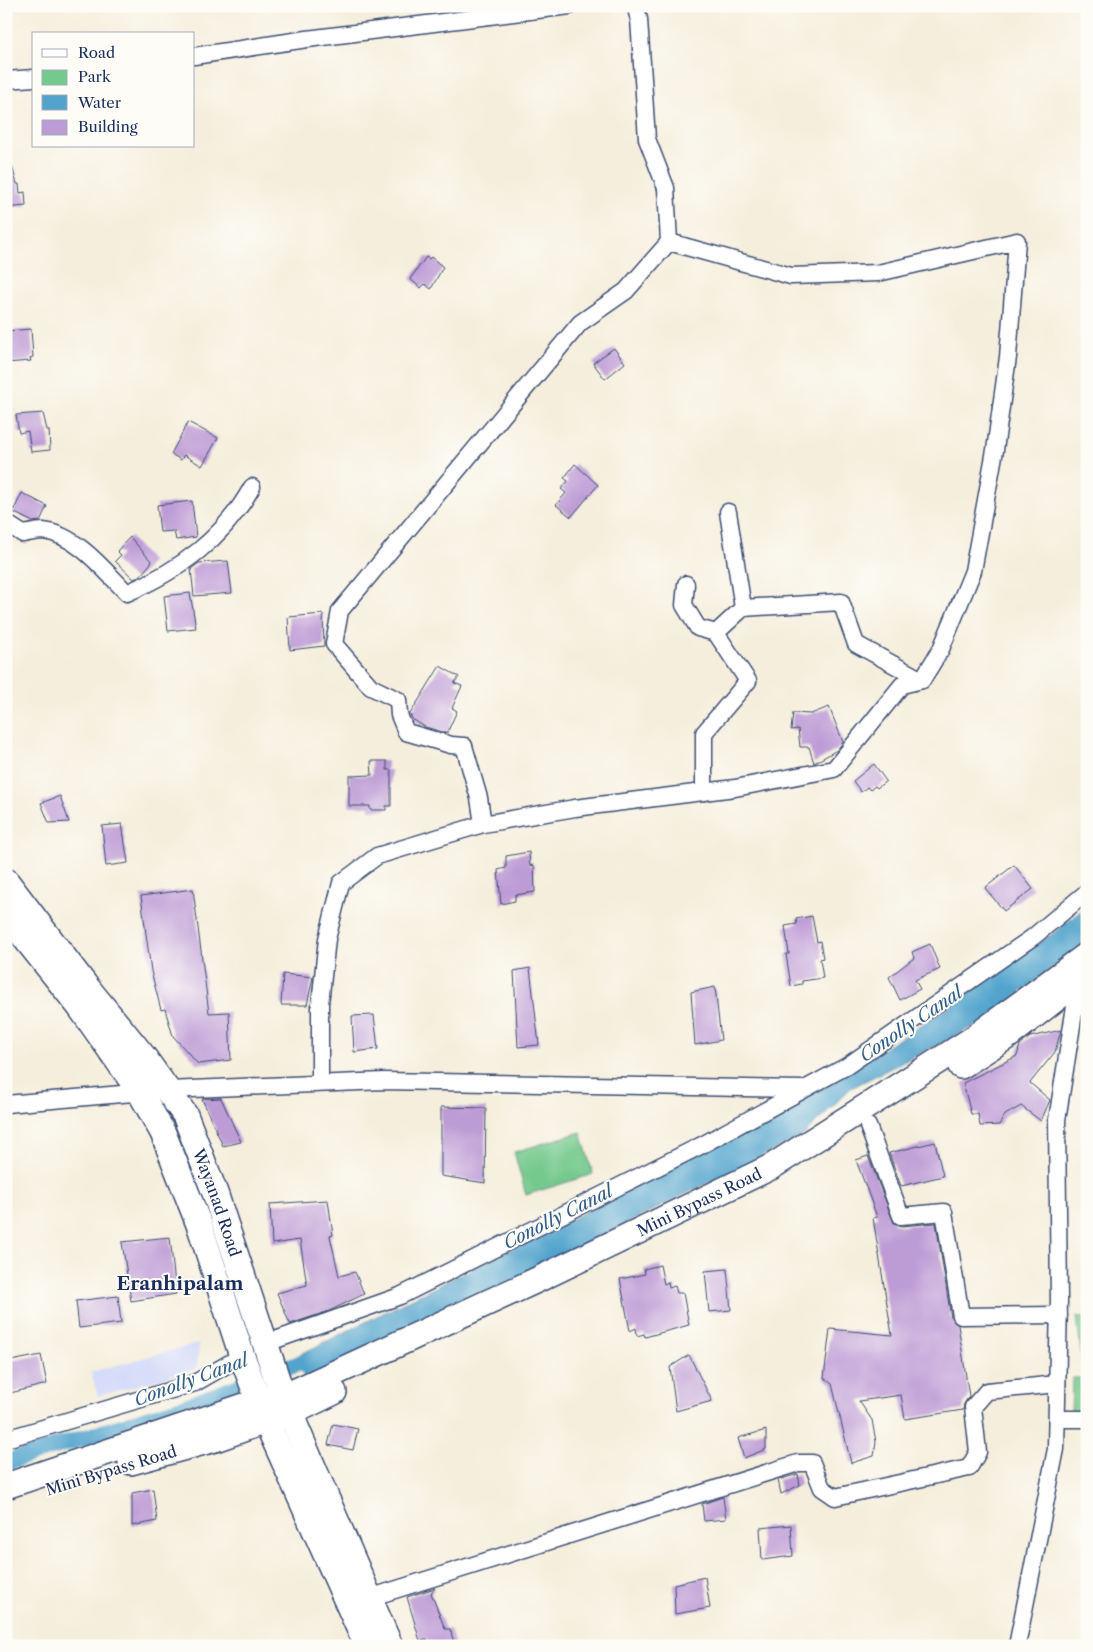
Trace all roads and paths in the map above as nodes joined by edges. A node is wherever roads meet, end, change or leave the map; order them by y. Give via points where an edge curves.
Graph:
1 (570, 6) edge
2 (635, 6) edge
3 (195, 56) edge
4 (32, 78) edge
5 (6, 80) edge
6 (669, 242) junction
7 (252, 487) dead end
8 (728, 512) dead end
9 (6, 523) edge
10 (686, 584) dead end
11 (743, 608) junction
12 (716, 633) junction
13 (922, 680) junction
14 (704, 792) junction
15 (483, 824) junction
16 (6, 881) edge
17 (1087, 892) edge
18 (6, 914) edge
19 (1087, 955) edge
20 (1083, 978) edge
21 (320, 1083) junction
22 (168, 1090) junction
23 (803, 1090) junction
24 (140, 1092) junction
25 (6, 1104) edge
26 (868, 1126) junction
27 (1059, 1314) junction
28 (264, 1344) junction
29 (242, 1356) junction
30 (1057, 1384) junction
31 (274, 1408) junction
32 (1057, 1419) junction
33 (1087, 1419) edge
34 (6, 1439) edge
35 (6, 1486) edge
36 (6, 1502) edge
37 (369, 1598) junction
38 (367, 1646) edge
39 (390, 1646) edge
40 (1017, 1646) edge

1 - 3 street via 307,38
2 - 6 street via 639,19 647,139 666,188
4 - 5 street
6 - 13 street via 791,276 878,272 1017,242 1007,366 973,570 942,649
6 - 15 street via 626,291 580,323 340,611 334,644 371,687 398,700 399,715 406,732 464,746 480,798
7 - 9 street via 240,508 205,546 174,568 127,593 99,562 72,543 42,531 24,534
8 - 11 street
10 - 12 street via 684,605 698,628
11 - 12 street
11 - 13 street via 841,602 856,644
12 - 14 street via 748,681 704,733
13 - 14 street via 902,685 834,769
14 - 15 street via 575,808
15 - 21 street via 377,856 341,883 327,939 320,1004
16 - 22 main road, Wayanad Road
17 - 23 street via 1033,937 847,1066
18 - 24 main road, Wayanad Road via 80,1007
19 - 31 main road, Mini Bypass Road via 971,1040 771,1167
20 - 26 main road, Mini Bypass Road via 1008,1036
20 - 27 street via 1057,1120
21 - 22 street
21 - 23 street via 394,1081
22 - 24 street
22 - 28 main road, Wayanad Road via 184,1115 215,1193
23 - 28 street via 693,1150 400,1296
24 - 25 street
24 - 29 main road, Wayanad Road via 163,1133 200,1227
26 - 27 street via 901,1216 944,1212 961,1316
26 - 31 main road, Mini Bypass Road via 842,1142
27 - 30 street
28 - 31 main road, Wayanad Road
29 - 31 main road, Wayanad Road
29 - 34 street via 195,1383
30 - 32 street
30 - 37 street via 987,1391 973,1407 978,1452 969,1468 835,1498 822,1488 812,1463 798,1463
31 - 35 main road
31 - 36 main road, Mini Bypass Road via 215,1439
31 - 37 main road, Wayanad Road
31 - 38 main road, Wayanad Road
32 - 33 street
32 - 40 street via 1056,1449
37 - 39 main road, Wayanad Road

